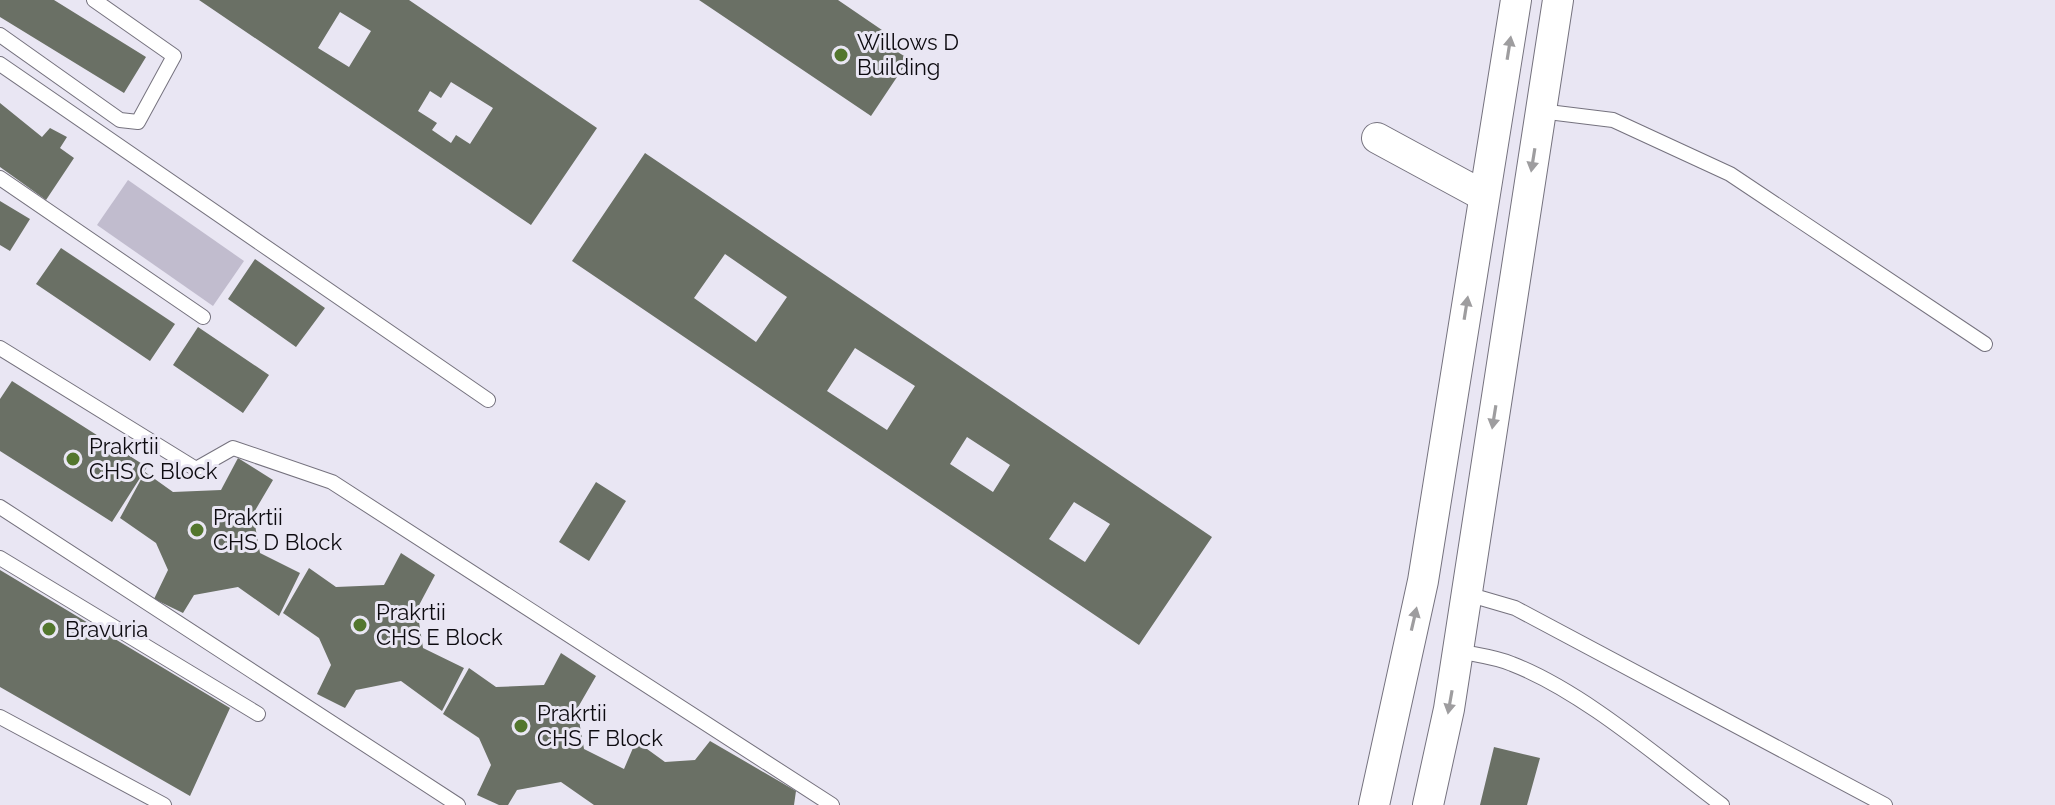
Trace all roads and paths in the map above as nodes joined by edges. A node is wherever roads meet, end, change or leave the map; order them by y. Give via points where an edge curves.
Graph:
1 (94, 0) edge
2 (1516, 0) edge
3 (1558, 0) edge
4 (0, 35) edge
5 (0, 64) edge
6 (1540, 111) junction
7 (1377, 138) dead end
8 (0, 178) edge
9 (1484, 196) junction
10 (203, 317) dead end
11 (1985, 344) dead end
12 (0, 348) edge
13 (488, 400) dead end
14 (0, 507) edge
15 (0, 558) edge
16 (1467, 594) junction
17 (1458, 651) junction
18 (258, 714) dead end
19 (0, 717) edge
20 (164, 805) edge
21 (458, 805) edge
22 (832, 805) edge
23 (1374, 805) edge
24 (1428, 805) edge
25 (1722, 805) edge
26 (1885, 805) edge

1 - 4 lane via 174,56 138,122 120,120
9 -> 2 street
3 - 6 street
5 - 13 lane
6 - 11 lane via 1613,120 1730,174
6 -> 16 street
7 - 9 street
8 - 10 lane
23 -> 9 street via 1423,581
12 - 22 lane via 196,469 233,448 332,482
14 - 21 lane
15 - 18 lane
16 - 17 street
16 - 26 lane via 1515,608
17 -> 24 street
17 - 25 lane via 1509,662 1556,687
19 - 20 lane

